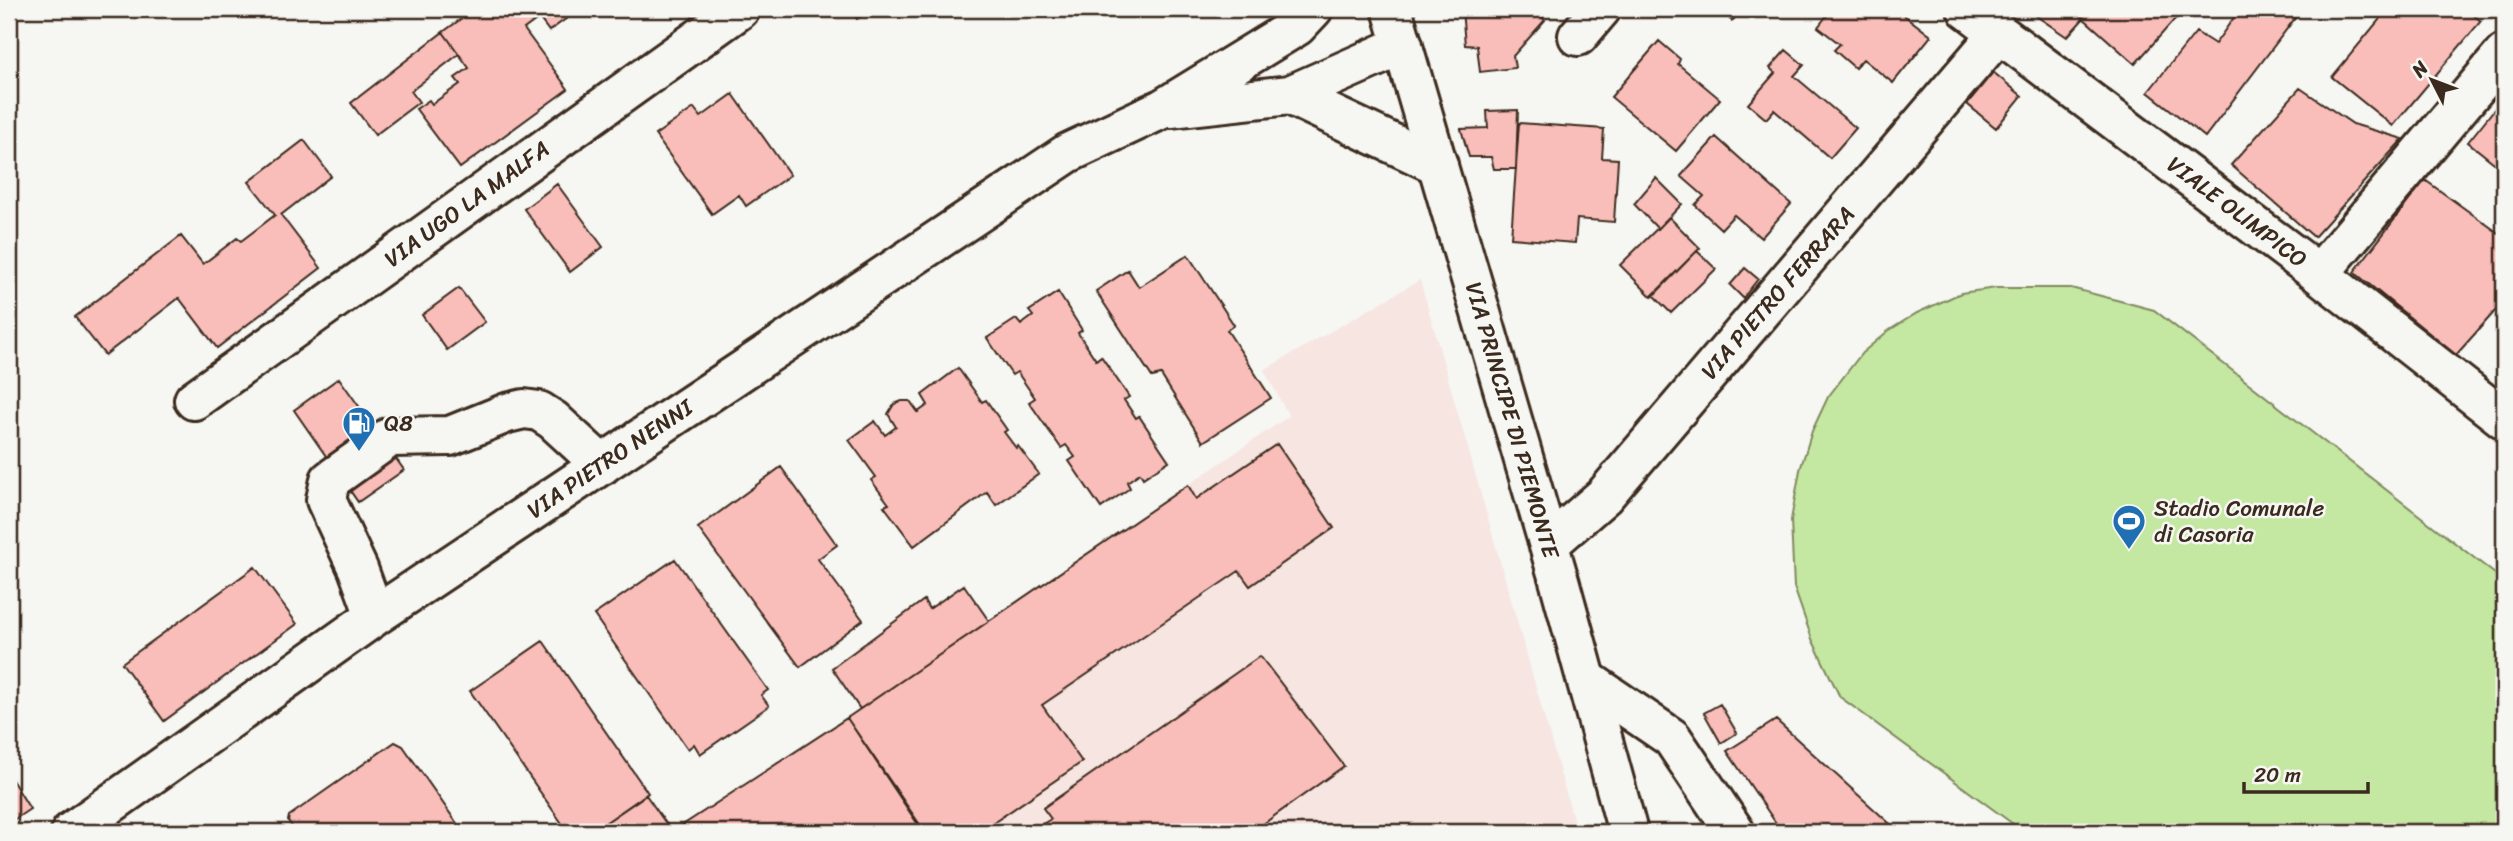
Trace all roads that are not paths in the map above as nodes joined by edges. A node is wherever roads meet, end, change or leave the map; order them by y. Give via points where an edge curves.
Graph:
1 (740, 9) edge
2 (1313, 9) edge
3 (1392, 9) edge
4 (1967, 9) edge
5 (1999, 33) junction
6 (1403, 45) junction
7 (2504, 54) edge
8 (1290, 95) junction
9 (1162, 109) junction
10 (1438, 165) junction
11 (2319, 274) junction
12 (194, 400) dead end
13 (2504, 419) edge
14 (602, 465) junction
15 (1549, 544) junction
16 (375, 616) junction
17 (1587, 680) junction
18 (71, 832) edge
19 (1628, 832) edge
20 (1735, 832) edge

1 - 12 street, VIA UGO LA MALFA
2 - 9 street via 1297,26
3 - 6 street, VIA PRINCIPE DI PIEMONTE
4 - 5 street, VIALE OLIMPICO
5 - 11 street, VIALE OLIMPICO
5 - 15 street, VIA PIETRO FERRARA via 1604,496
6 - 8 street
6 - 10 street, VIA PRINCIPE DI PIEMONTE
7 - 11 street
8 - 9 street
8 - 10 street
9 - 14 street, VIA PIETRO NENNI via 1068,153
10 - 15 street, VIA PRINCIPE DI PIEMONTE
11 - 13 street, VIALE OLIMPICO
14 - 16 street, VIA PIETRO NENNI
14 - 16 street via 539,411 507,413 450,436 390,437 330,480 326,500
15 - 17 street, VIA PRINCIPE DI PIEMONTE
16 - 18 street, VIA PIETRO NENNI
17 - 19 street, VIA PRINCIPE DI PIEMONTE
17 - 20 street via 1672,738

